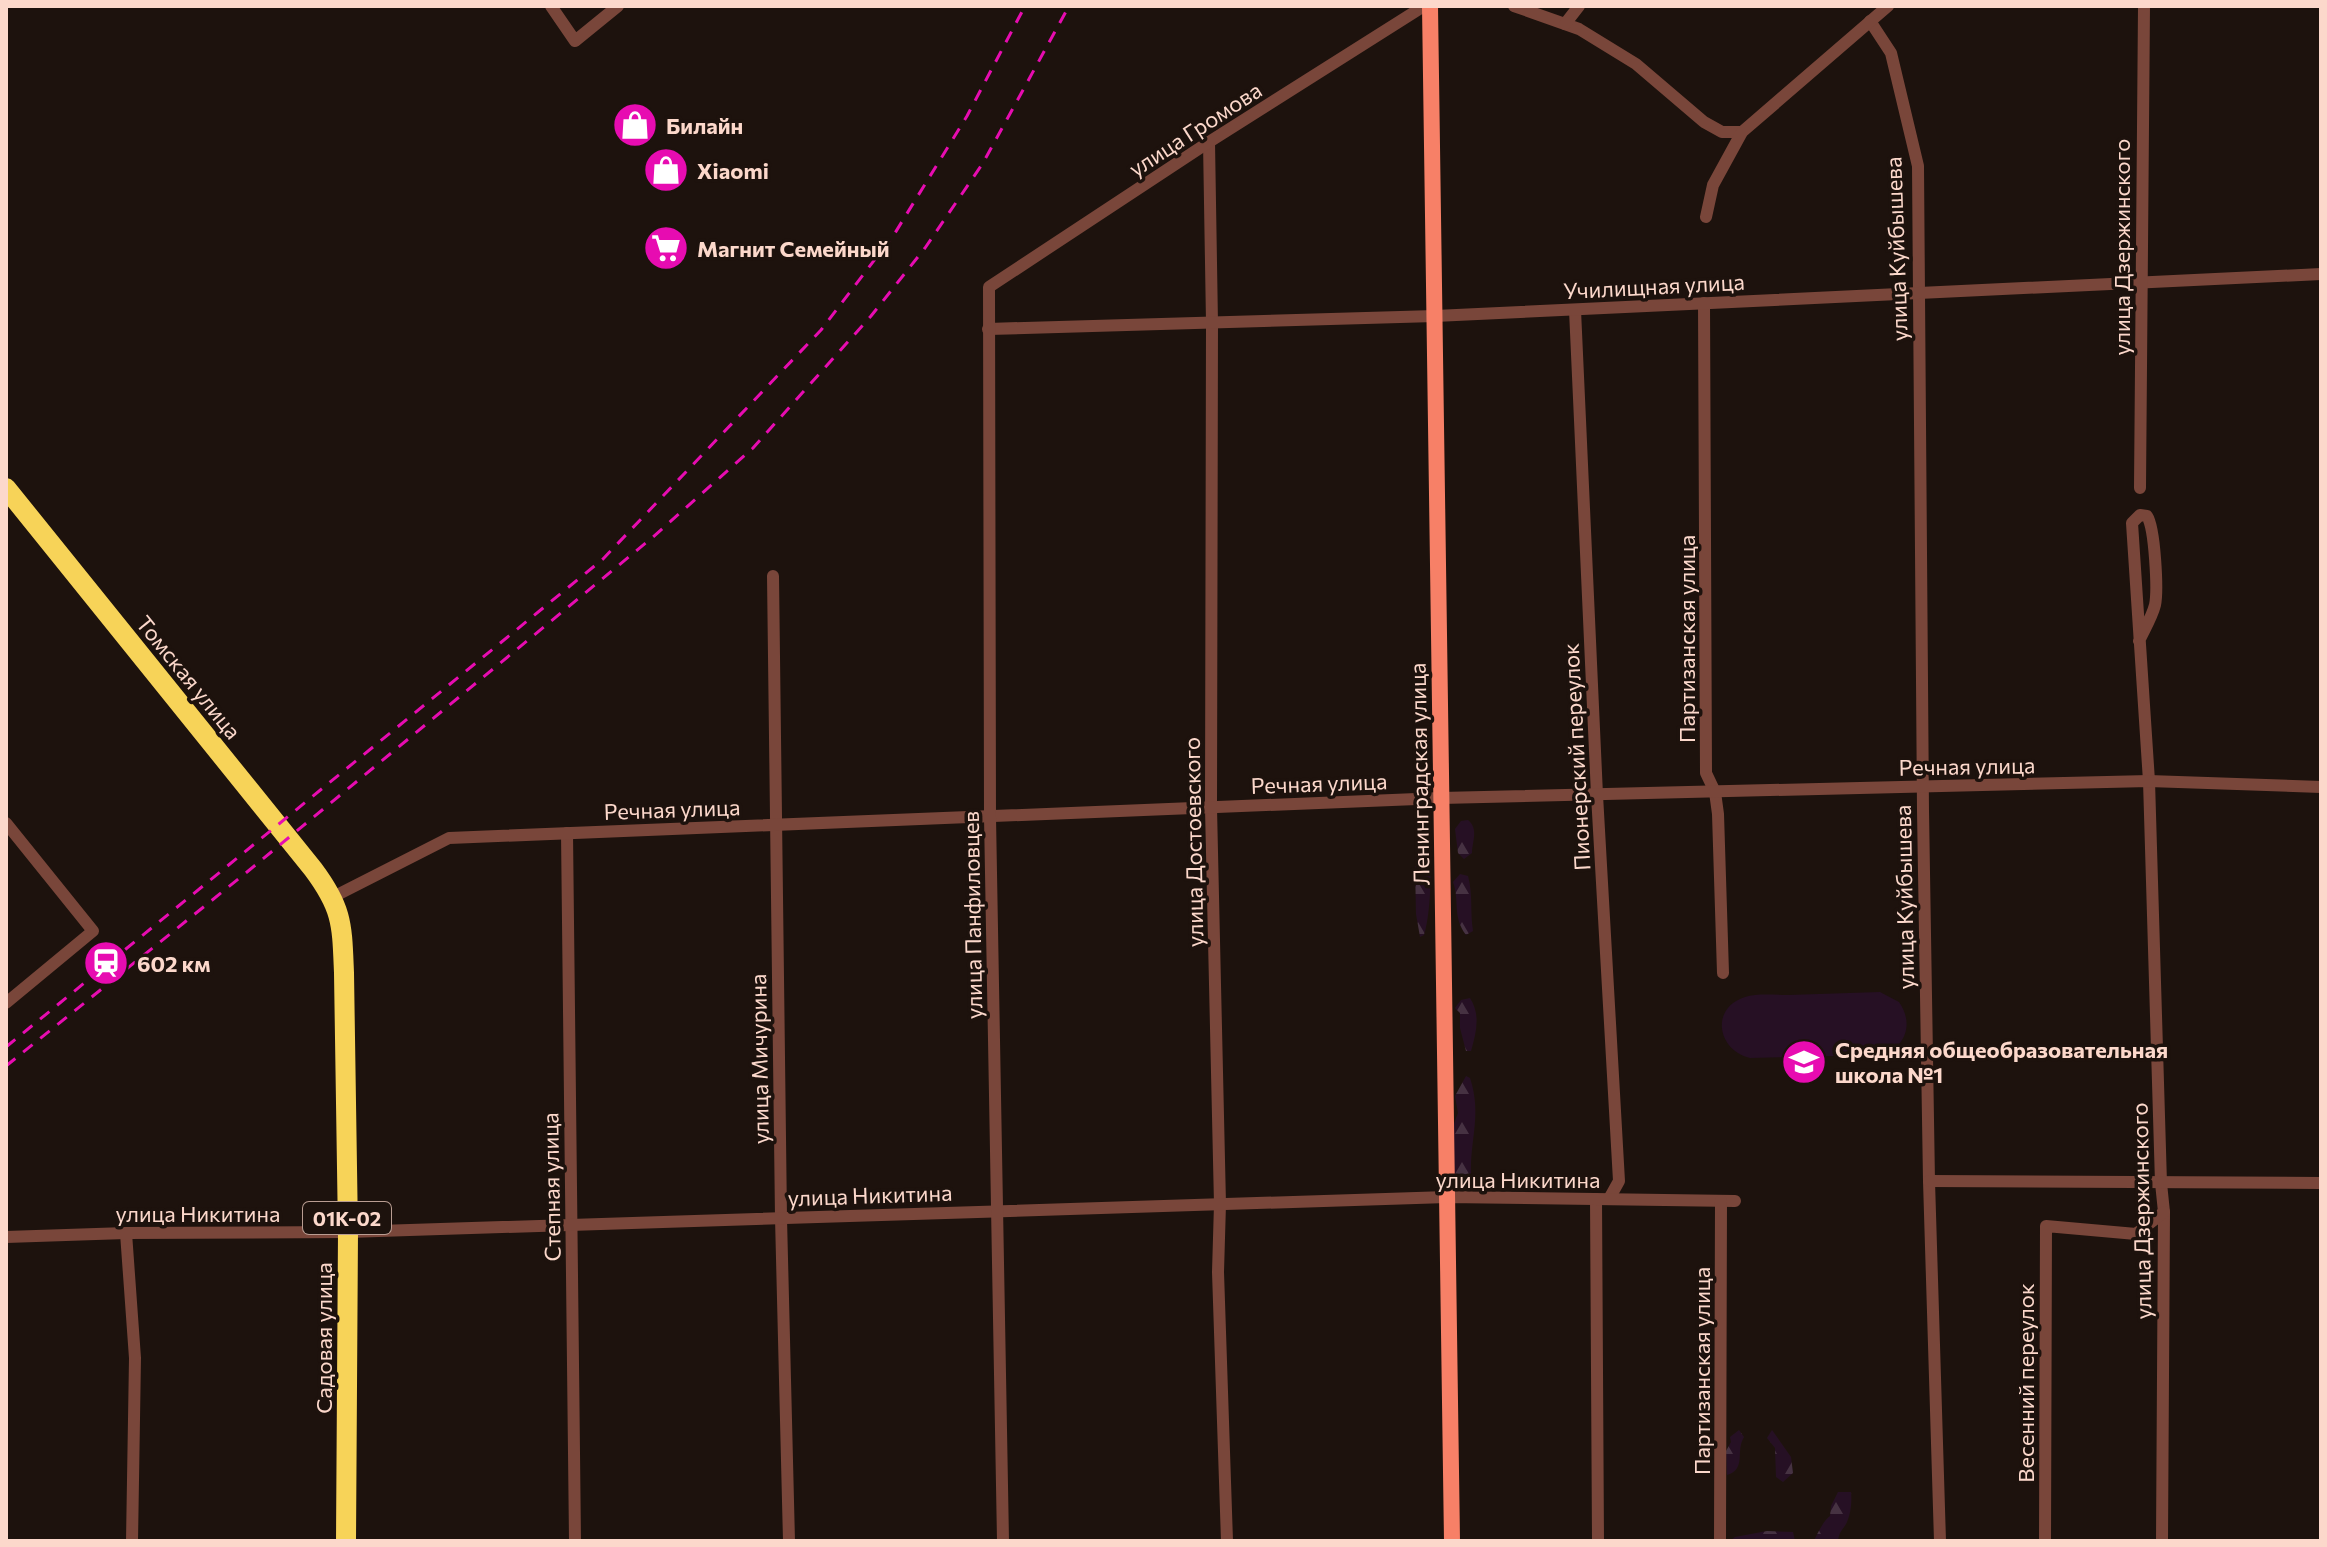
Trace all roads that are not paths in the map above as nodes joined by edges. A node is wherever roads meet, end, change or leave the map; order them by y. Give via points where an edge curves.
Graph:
1 (551, 6) edge
2 (618, 6) edge
3 (1424, 6) edge
4 (1430, 6) edge
5 (1514, 6) edge
6 (1579, 6) edge
7 (1888, 6) edge
8 (2144, 6) edge
9 (1870, 21) junction
10 (1565, 24) junction
11 (1742, 132) junction
12 (1209, 142) junction
13 (1706, 217) dead end
14 (2321, 274) edge
15 (2140, 282) junction
16 (989, 287) joint
17 (1919, 293) junction
18 (1704, 303) junction
19 (1575, 310) junction
20 (1435, 316) junction
21 (1212, 323) junction
22 (988, 329) junction
23 (6, 488) edge
24 (2140, 488) dead end
25 (773, 576) dead end
26 (2139, 641) junction
27 (2149, 781) junction
28 (1922, 787) junction
29 (2321, 787) edge
30 (1715, 792) junction
31 (1597, 795) junction
32 (1441, 798) junction
33 (1211, 808) junction
34 (990, 817) junction
35 (6, 823) edge
36 (776, 826) junction
37 (567, 833) junction
38 (333, 897) junction
39 (1723, 973) dead end
40 (6, 1003) edge
41 (1929, 1181) junction
42 (2161, 1183) junction
43 (2321, 1183) edge
44 (1447, 1197) junction
45 (1602, 1199) junction
46 (1721, 1201) junction
47 (1735, 1201) dead end
48 (1220, 1204) junction
49 (997, 1211) junction
50 (2164, 1212) junction
51 (781, 1218) junction
52 (572, 1225) junction
53 (348, 1232) junction
54 (126, 1233) junction
55 (6, 1237) edge
56 (132, 1541) edge
57 (346, 1541) edge
58 (575, 1541) edge
59 (789, 1541) edge
60 (1003, 1541) edge
61 (1227, 1541) edge
62 (1452, 1541) edge
63 (1598, 1541) edge
64 (1720, 1541) edge
65 (1940, 1541) edge
66 (2045, 1541) edge
67 (2162, 1541) edge

1 - 2 street via 575,41
3 - 12 street, улица Громова
4 - 20 street, Ленинградская улица
5 - 10 street
6 - 10 street
7 - 9 street
8 - 15 street, улица Дзержинского
9 - 11 street
9 - 17 street, улица Куйбышева via 1891,53 1918,166
10 - 11 street via 1636,64 1704,122 1722,132
11 - 13 street via 1713,185
12 - 16 street, улица Громова
12 - 21 street, улица Достоевского
14 - 15 street, Училищная улица
15 - 17 street, Училищная улица
15 - 24 street, улица Дзержинского
16 - 22 street, улица Панфиловцев
17 - 18 street, Училищная улица
17 - 28 street, улица Куйбышева
18 - 19 street, Училищная улица
18 - 30 street, Партизанская улица via 1706,773
19 - 20 street, Училищная улица
19 - 31 street, Пионерский переулок
20 - 21 street, Училищная улица
20 - 32 street, Ленинградская улица
21 - 22 street, Училищная улица
21 - 33 street, улица Достоевского
22 - 34 street, улица Панфиловцев
23 - 38 main road, Томская улица / 01К-02
25 - 36 street, улица Мичурина
26 - 26 street, улица Дзержинского via 2132,523 2140,515 2147,516 2154,535 2155,605
26 - 27 street, улица Дзержинского
27 - 28 street, Речная улица
27 - 29 street, Речная улица
27 - 42 street, улица Дзержинского
28 - 30 street, Речная улица
28 - 41 street, улица Куйбышева
30 - 31 street, Речная улица
30 - 39 street, Партизанская улица
31 - 32 street, Речная улица
31 - 45 street, Пионерский переулок via 1619,1181
32 - 33 street, Речная улица
32 - 44 street, Ленинградская улица
33 - 34 street, Речная улица
33 - 48 street, улица Достоевского
34 - 36 street, Речная улица
34 - 49 street, улица Панфиловцев
35 - 40 street via 93,931
36 - 37 street, Речная улица
36 - 51 street, улица Мичурина
37 - 38 street, Речная улица via 449,838
37 - 52 street, Степная улица
38 - 53 main road, Садовая улица / 01К-02 via 340,914 344,973
41 - 42 street
41 - 65 street, улица Куйбышева
42 - 43 street
42 - 50 street, улица Дзержинского
44 - 45 street, улица Никитина
44 - 48 street, улица Никитина
44 - 62 street, Ленинградская улица
45 - 46 street, улица Никитина
45 - 63 street, Пионерский переулок
46 - 47 street, улица Никитина
46 - 64 street, Партизанская улица
48 - 49 street, улица Никитина
48 - 61 street, улица Достоевского
49 - 51 street, улица Никитина
49 - 60 street, улица Панфиловцев
50 - 66 street, Весенний переулок via 2136,1234 2046,1226
50 - 67 street, улица Дзержинского
51 - 52 street, улица Никитина
51 - 59 street, улица Мичурина
52 - 53 street, улица Никитина
52 - 58 street, Степная улица
53 - 54 street, улица Никитина
53 - 57 main road, Садовая улица / 01К-02
54 - 55 street, улица Никитина
54 - 56 street via 135,1358

